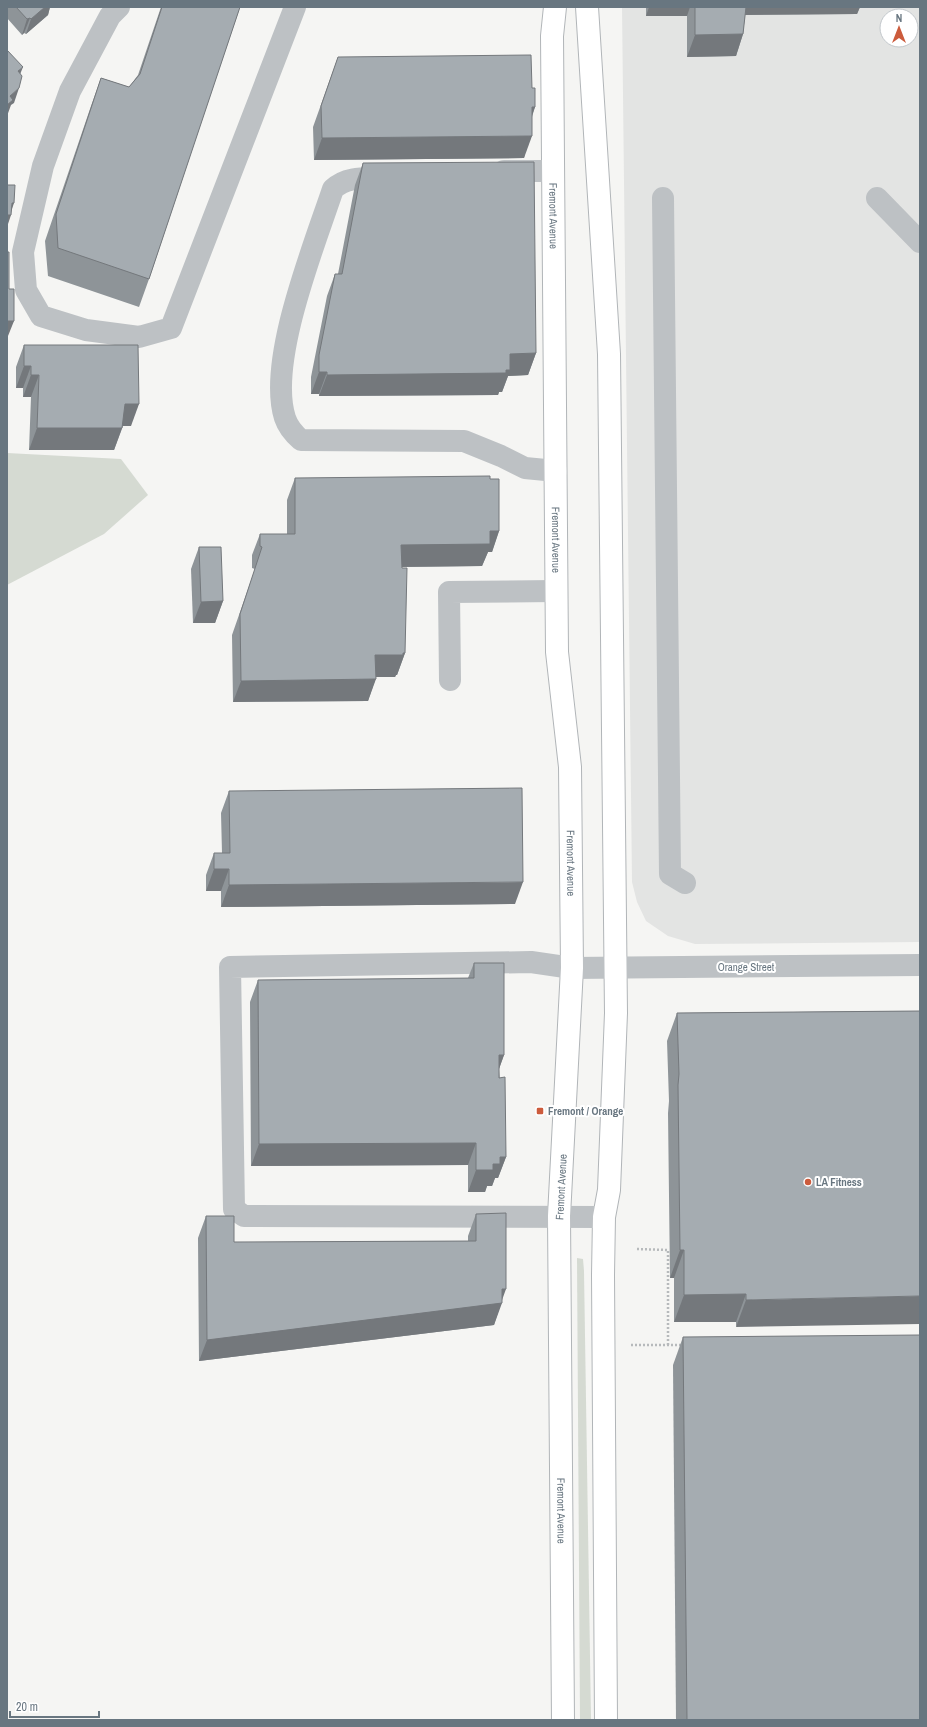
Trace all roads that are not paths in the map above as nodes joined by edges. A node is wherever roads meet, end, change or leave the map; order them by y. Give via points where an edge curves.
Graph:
1 (119, 7) edge
2 (295, 7) edge
3 (555, 7) edge
4 (587, 7) edge
5 (482, 171) edge
6 (553, 171) junction
7 (406, 176) edge
8 (663, 198) dead end
9 (877, 198) dead end
10 (920, 242) edge
11 (556, 472) junction
12 (556, 591) junction
13 (450, 680) dead end
14 (685, 883) dead end
15 (920, 965) edge
16 (572, 968) junction
17 (615, 968) junction
18 (559, 1216) junction
19 (604, 1217) junction
20 (563, 1720) edge
21 (606, 1720) edge

1 - 2 street via 110,16 70,91 43,166 23,252 26,290 41,316 86,330 139,337 171,328
3 - 6 main road, Fremont Avenue via 552,36
4 - 17 main road via 609,354
5 - 6 street
6 - 11 main road, Fremont Avenue
7 - 11 street via 348,180 340,182 333,189 284,348 282,394 285,419 293,433 301,440 464,441 525,468
8 - 14 street via 670,874
9 - 10 street
11 - 12 main road, Fremont Avenue
12 - 13 street via 449,592
12 - 16 main road, Fremont Avenue via 557,652 570,767
15 - 17 street, Orange Street
16 - 17 street, Orange Street
16 - 18 main road, Fremont Avenue
16 - 18 street, Orange Street via 531,962 230,967 234,1209 244,1216
17 - 19 main road via 616,1013 609,1190
18 - 19 street
18 - 20 main road, Fremont Avenue
19 - 21 main road

